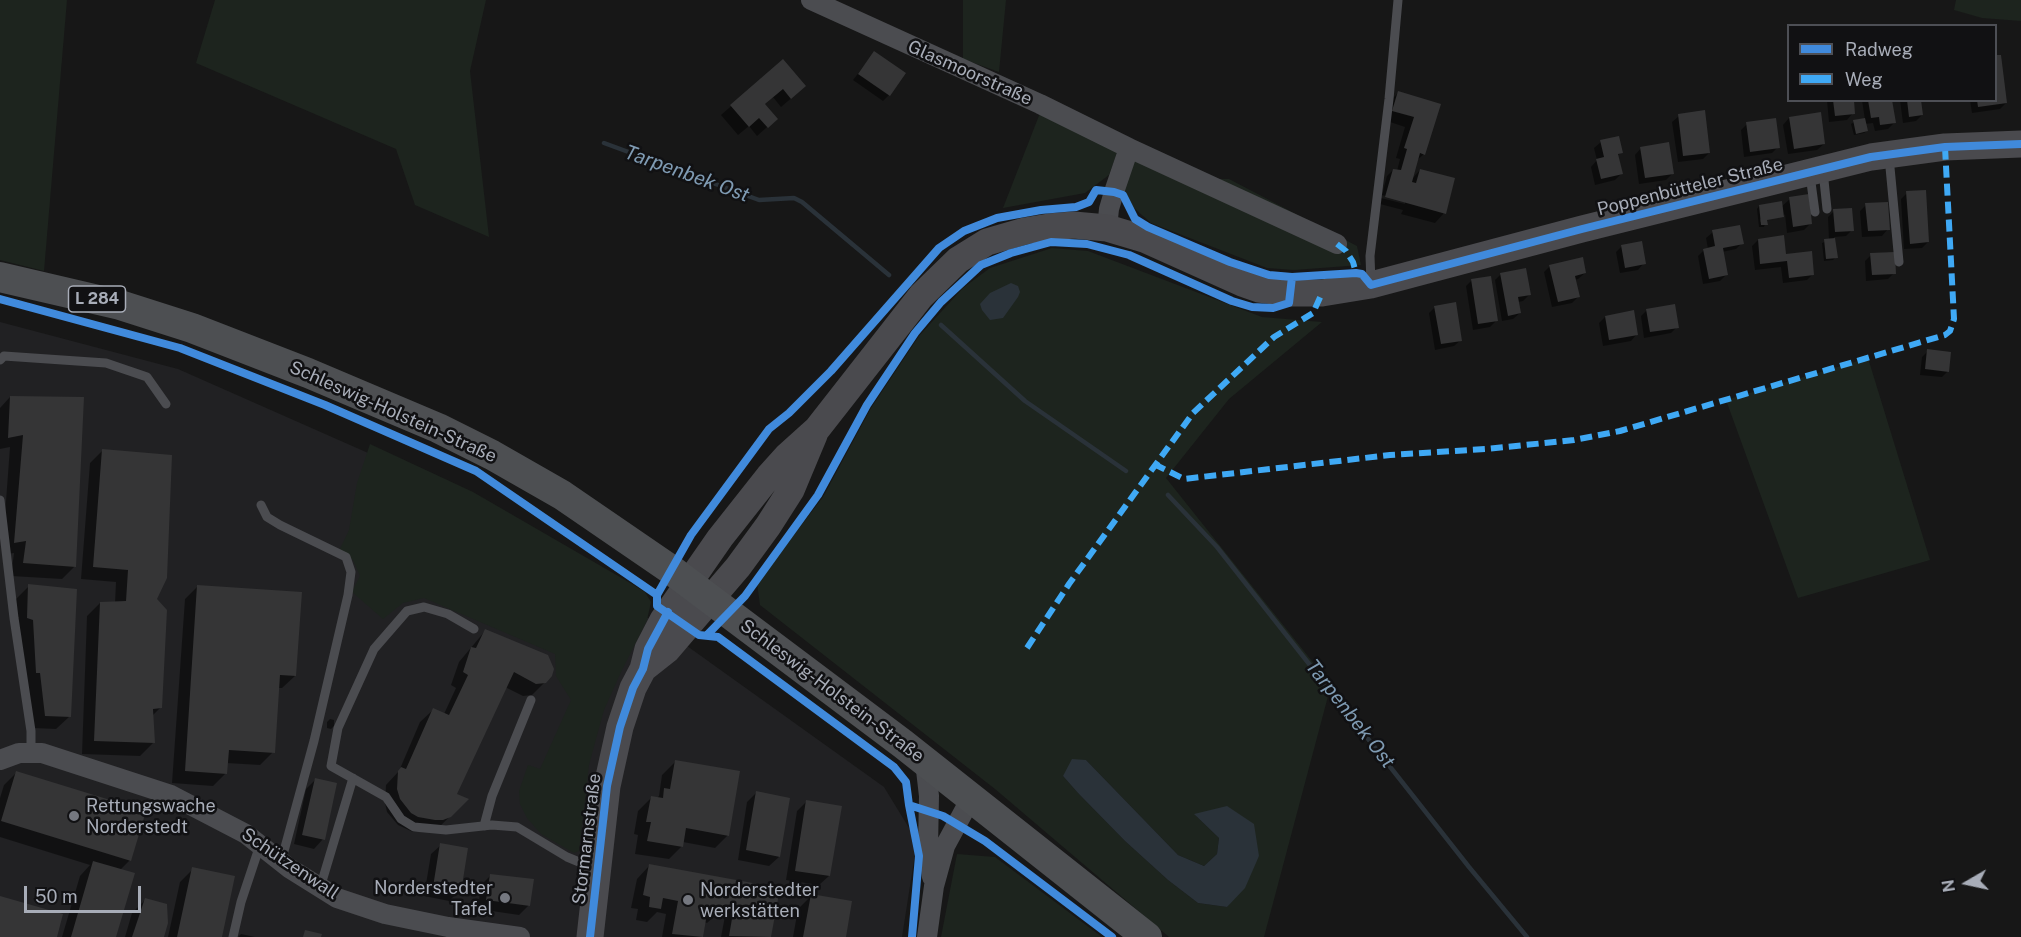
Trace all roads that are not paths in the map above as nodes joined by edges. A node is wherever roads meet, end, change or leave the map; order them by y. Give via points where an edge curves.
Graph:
1 (811, 0) edge
2 (1398, 0) edge
3 (2021, 144) edge
4 (1129, 148) junction
5 (1889, 154) junction
6 (1816, 171) junction
7 (1827, 209) dead end
8 (1815, 213) dead end
9 (1107, 228) junction
10 (1337, 244) dead end
11 (1899, 262) dead end
12 (0, 277) edge
13 (1371, 285) junction
14 (0, 360) edge
15 (166, 404) dead end
16 (0, 500) edge
17 (261, 505) dead end
18 (700, 591) junction
19 (474, 629) dead end
20 (531, 700) dead end
21 (31, 752) junction
22 (1, 759) edge
23 (925, 761) junction
24 (353, 778) junction
25 (971, 798) junction
26 (484, 826) junction
27 (260, 845) junction
28 (281, 862) junction
29 (598, 870) junction
30 (934, 886) junction
31 (320, 888) junction
32 (233, 937) edge
33 (520, 937) edge
34 (590, 937) edge
35 (927, 937) edge
36 (1147, 937) edge

1 - 4 street, Glasmoorstraße
2 - 13 lane via 1370,256
3 - 5 main road, Poppenbütteler Straße
4 - 9 street via 1111,201
4 - 10 street, Glasmoorstraße
5 - 6 main road, Poppenbütteler Straße
5 - 11 lane
6 - 7 lane
6 - 8 lane
6 - 13 main road, Poppenbütteler Straße
9 - 13 main road, Poppenbütteler Straße via 1144,239 1259,289 1322,293
9 - 18 main road, Poppenbütteler Straße via 1074,225 1024,231 987,242 964,255 921,296 817,429 769,476 720,538
12 - 18 main road, Schleswig-Holstein-Straße / L 284 via 120,305 192,328 438,428 562,495
14 - 15 lane via 4,356 106,363 147,377
16 - 21 lane
17 - 28 lane via 273,521 346,556 351,572 314,741
18 - 23 main road, Schleswig-Holstein-Straße / L 284
18 - 29 main road, Stormarnstraße via 668,612 652,639 633,688 607,786
19 - 24 lane via 448,614 424,607 407,611 374,649 338,728 331,766
20 - 26 lane
21 - 22 street, Schützenwall
21 - 27 street, Schützenwall via 62,758 171,795
23 - 25 main road, Schleswig-Holstein-Straße / L 284
23 - 30 street via 928,848
24 - 26 lane via 386,797 401,819 414,827 446,830
24 - 31 lane
25 - 30 street via 945,846
25 - 36 main road, Schleswig-Holstein-Straße / L 284
26 - 29 lane via 517,827 567,857
27 - 28 street, Schützenwall
27 - 32 lane
28 - 31 street, Schützenwall
29 - 34 main road, Stormarnstraße
30 - 35 street
31 - 33 street, Schützenwall via 384,914

